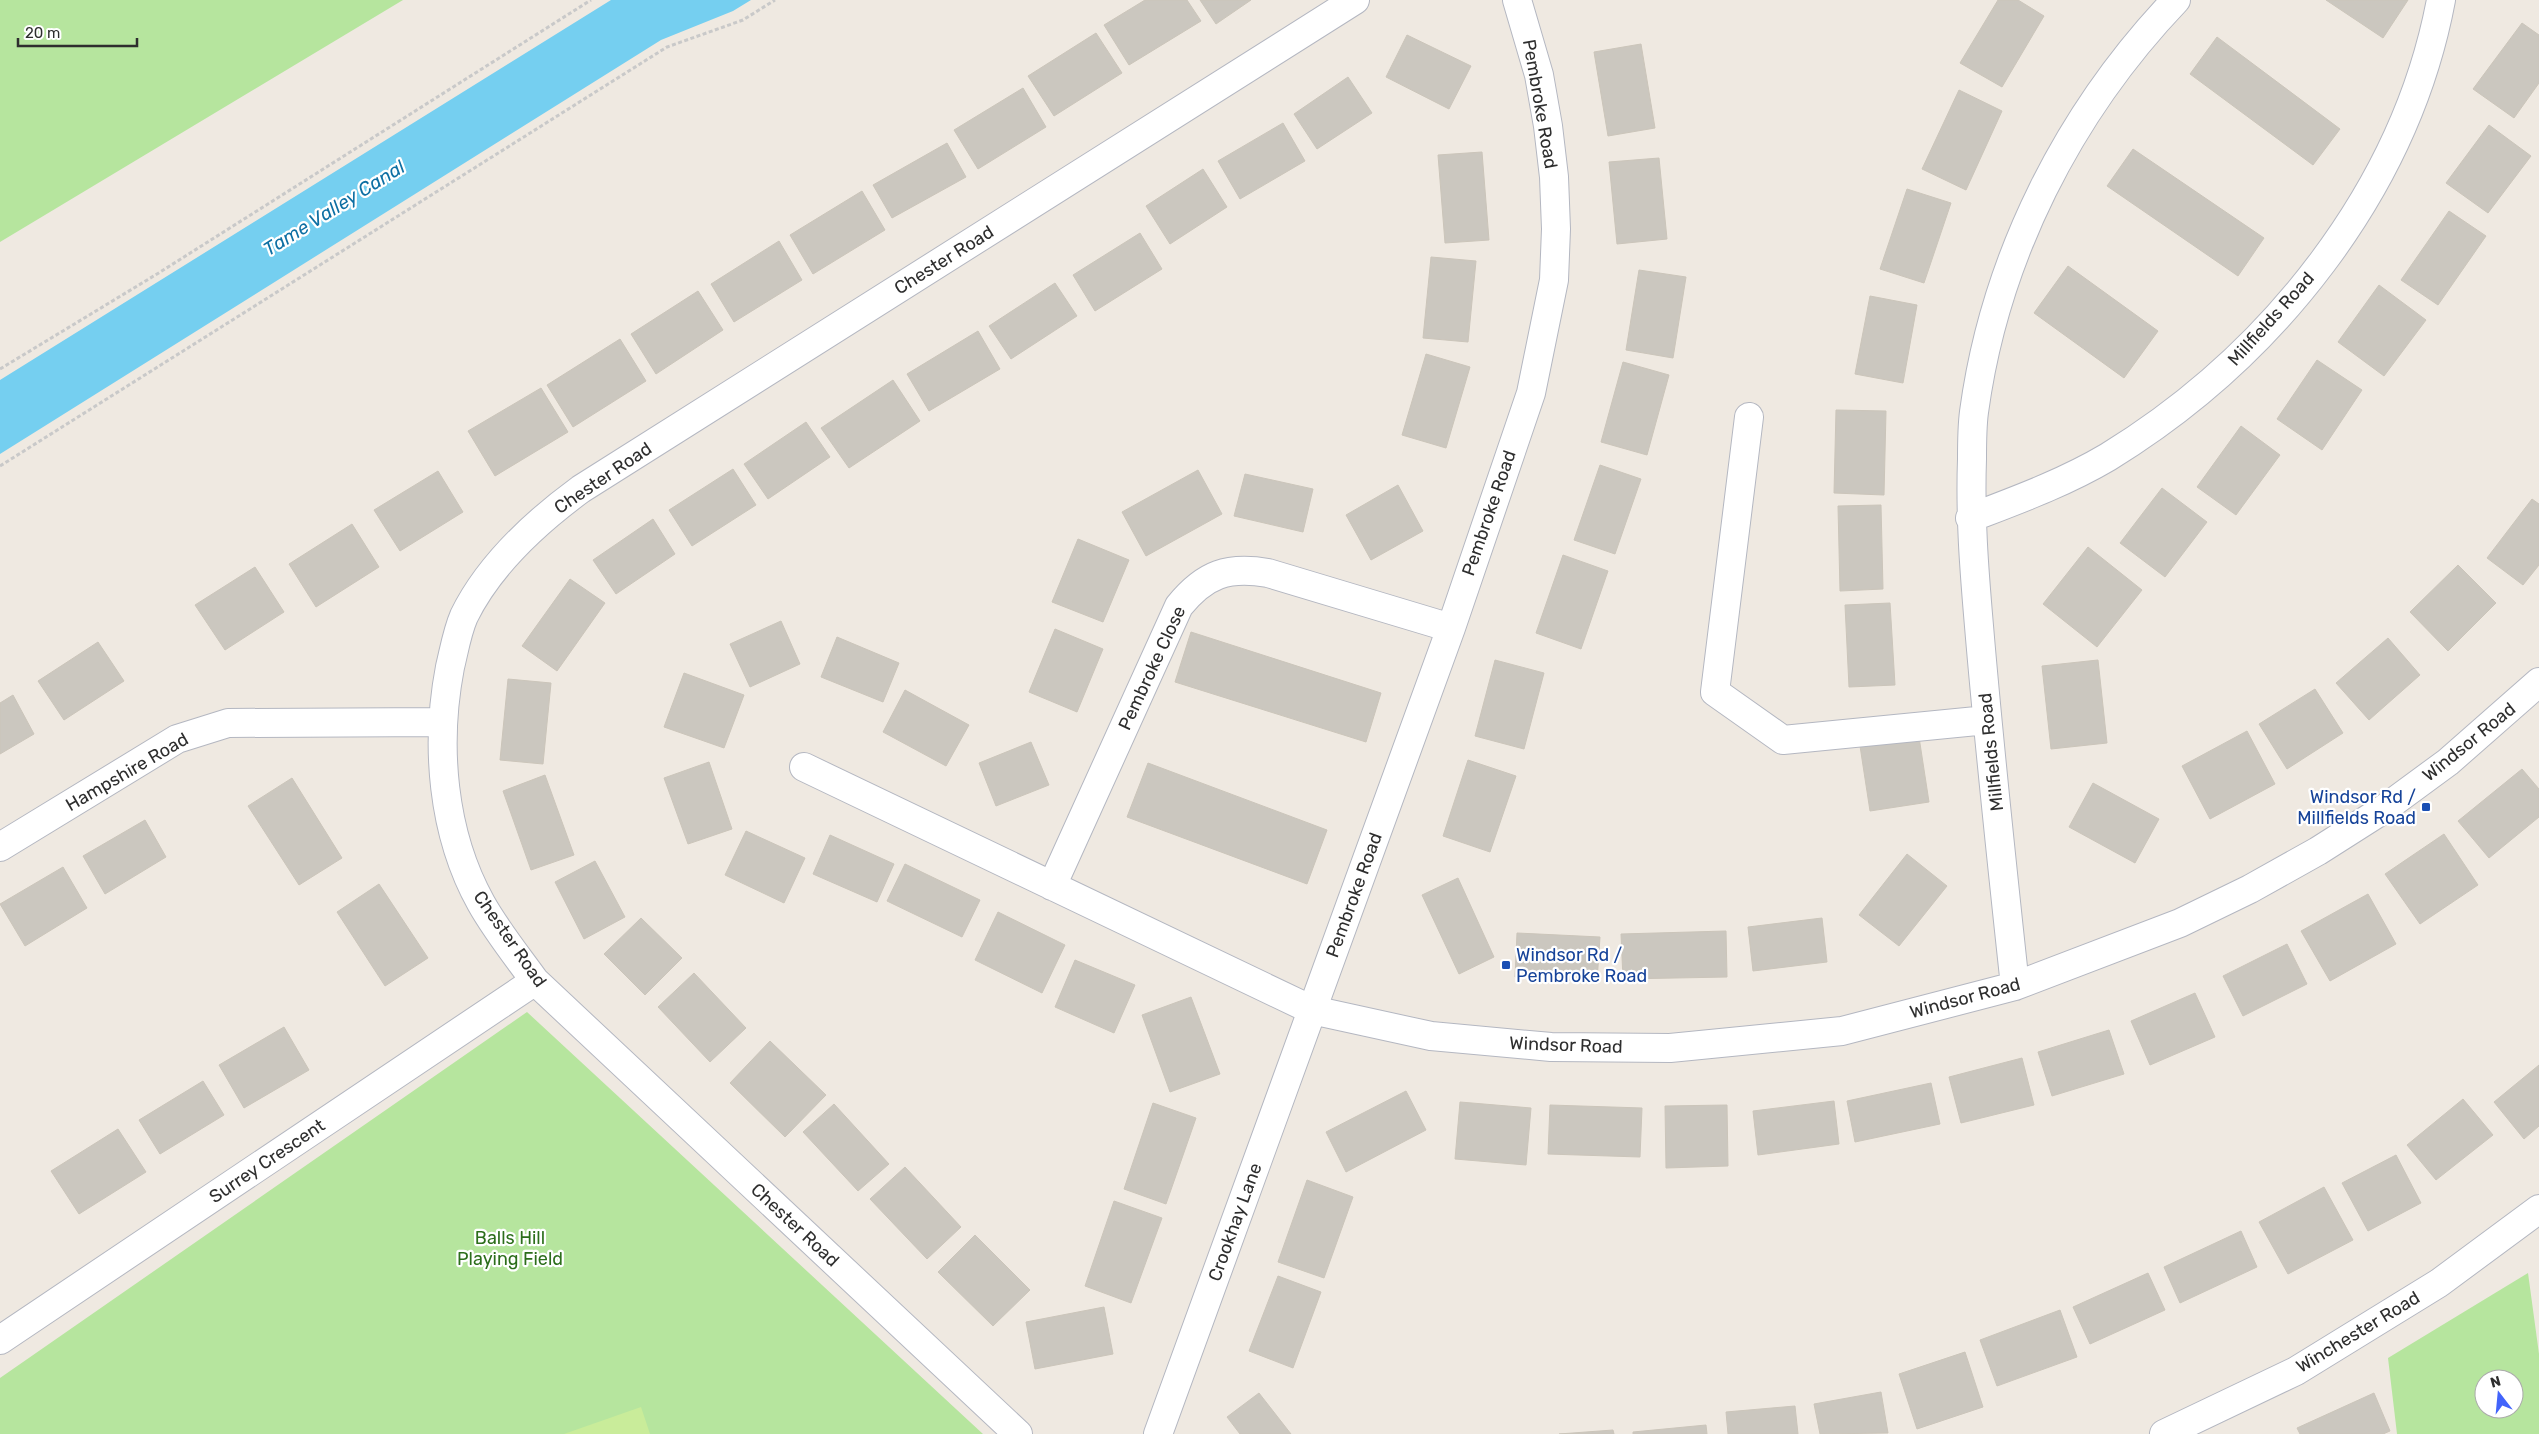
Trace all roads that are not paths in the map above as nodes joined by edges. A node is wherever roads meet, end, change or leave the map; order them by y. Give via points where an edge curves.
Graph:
1 (1355, 0) edge
2 (1517, 0) edge
3 (2176, 0) edge
4 (2441, 0) edge
5 (1749, 417) dead end
6 (1970, 518) junction
7 (1451, 628) junction
8 (2539, 682) edge
9 (1987, 720) junction
10 (442, 722) junction
11 (804, 767) dead end
12 (0, 847) edge
13 (1052, 886) junction
14 (535, 981) junction
15 (2015, 986) junction
16 (1312, 1010) junction
17 (2539, 1209) edge
18 (0, 1340) edge
19 (1018, 1434) edge
20 (1158, 1434) edge
21 (2164, 1434) edge

1 - 10 street, Chester Road via 554,509 505,558 464,617 454,652
2 - 7 street, Pembroke Road via 1539,75 1548,126 1556,220 1554,280 1531,393
3 - 6 street, Millfields Road via 2110,77 2076,128 2021,237 2000,295 1984,354 1973,414
4 - 6 street, Millfields Road via 2418,85 2367,194 2335,245 2255,342 2160,423 2107,457 2052,487
5 - 9 street via 1714,692 1783,740
6 - 9 street, Millfields Road
7 - 13 street, Pembroke Close via 1268,573 1234,570 1208,578 1179,606
7 - 16 street, Pembroke Road
8 - 15 street, Windsor Road via 2448,762 2384,809 2318,851 2180,923
9 - 15 street, Millfields Road
10 - 12 street, Hampshire Road via 228,722 177,739
10 - 14 street, Chester Road via 443,769 462,861 481,904
11 - 13 street
13 - 16 street
14 - 18 street, Surrey Crescent
14 - 19 street, Chester Road
15 - 16 street, Windsor Road via 1842,1031 1670,1048 1551,1047 1431,1036
16 - 20 street, Crookhay Lane
17 - 21 street, Winchester Road via 2439,1283 2296,1371

